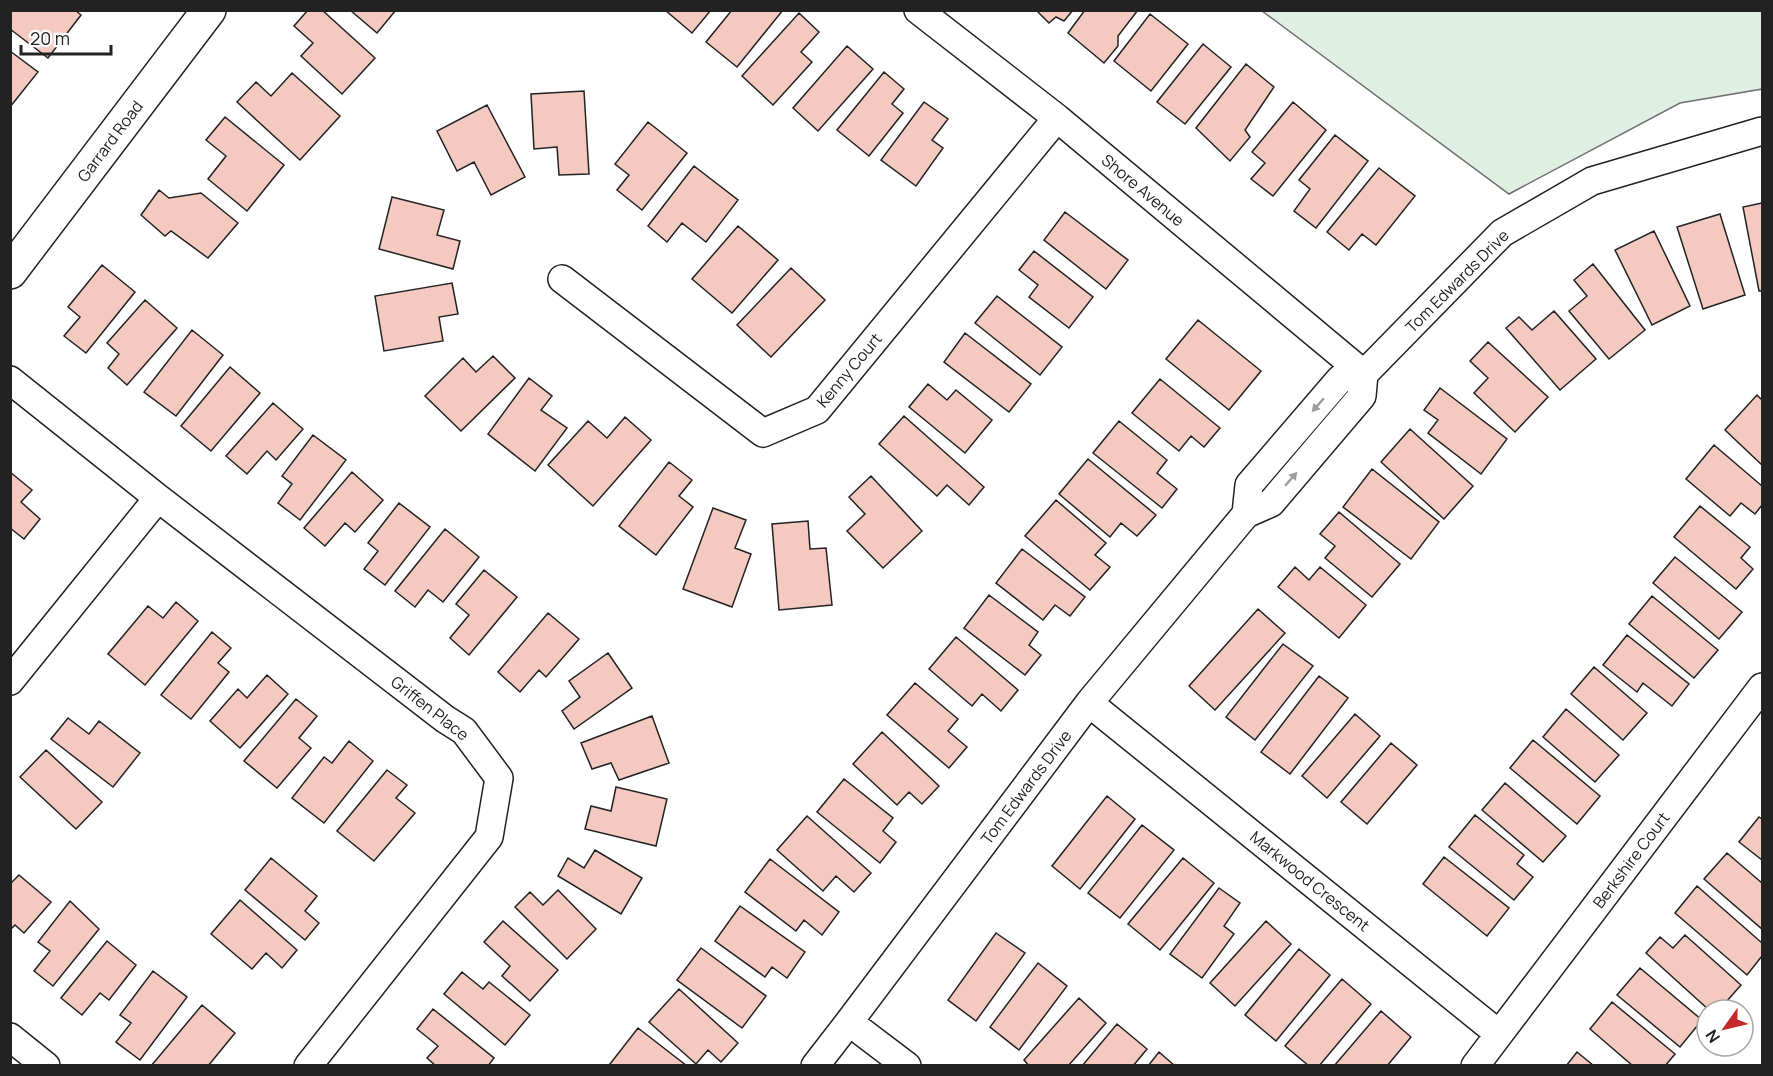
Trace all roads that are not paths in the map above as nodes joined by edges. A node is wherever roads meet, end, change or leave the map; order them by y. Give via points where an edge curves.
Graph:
1 (209, 10) edge
2 (918, 10) edge
3 (1057, 118) junction
4 (1762, 131) edge
5 (10, 272) edge
6 (562, 279) dead end
7 (1364, 374) junction
8 (10, 380) edge
9 (158, 498) junction
10 (10, 681) edge
11 (1762, 687) edge
12 (1089, 703) junction
13 (849, 1022) junction
14 (1499, 1034) junction
15 (10, 1037) edge
16 (46, 1065) edge
17 (308, 1065) edge
18 (815, 1065) edge
19 (907, 1065) edge
20 (1475, 1065) edge

1 - 5 street, Garrard Road
2 - 3 street, Shore Avenue
3 - 6 street, Kenny Court via 817,410 763,433
3 - 7 street, Shore Avenue
4 - 7 street, Tom Edwards Drive via 1592,181 1502,232
7 - 12 street, Tom Edwards Drive via 1340,379 1256,476 1249,485 1246,514
8 - 9 street, Griffen Place
9 - 10 street
9 - 17 street, Griffen Place via 464,731 499,777 489,837
11 - 14 street, Berkshire Court
12 - 13 street, Tom Edwards Drive
12 - 14 street, Markwood Crescent
13 - 18 street, Tom Edwards Drive
13 - 19 street
14 - 20 street
15 - 16 street

